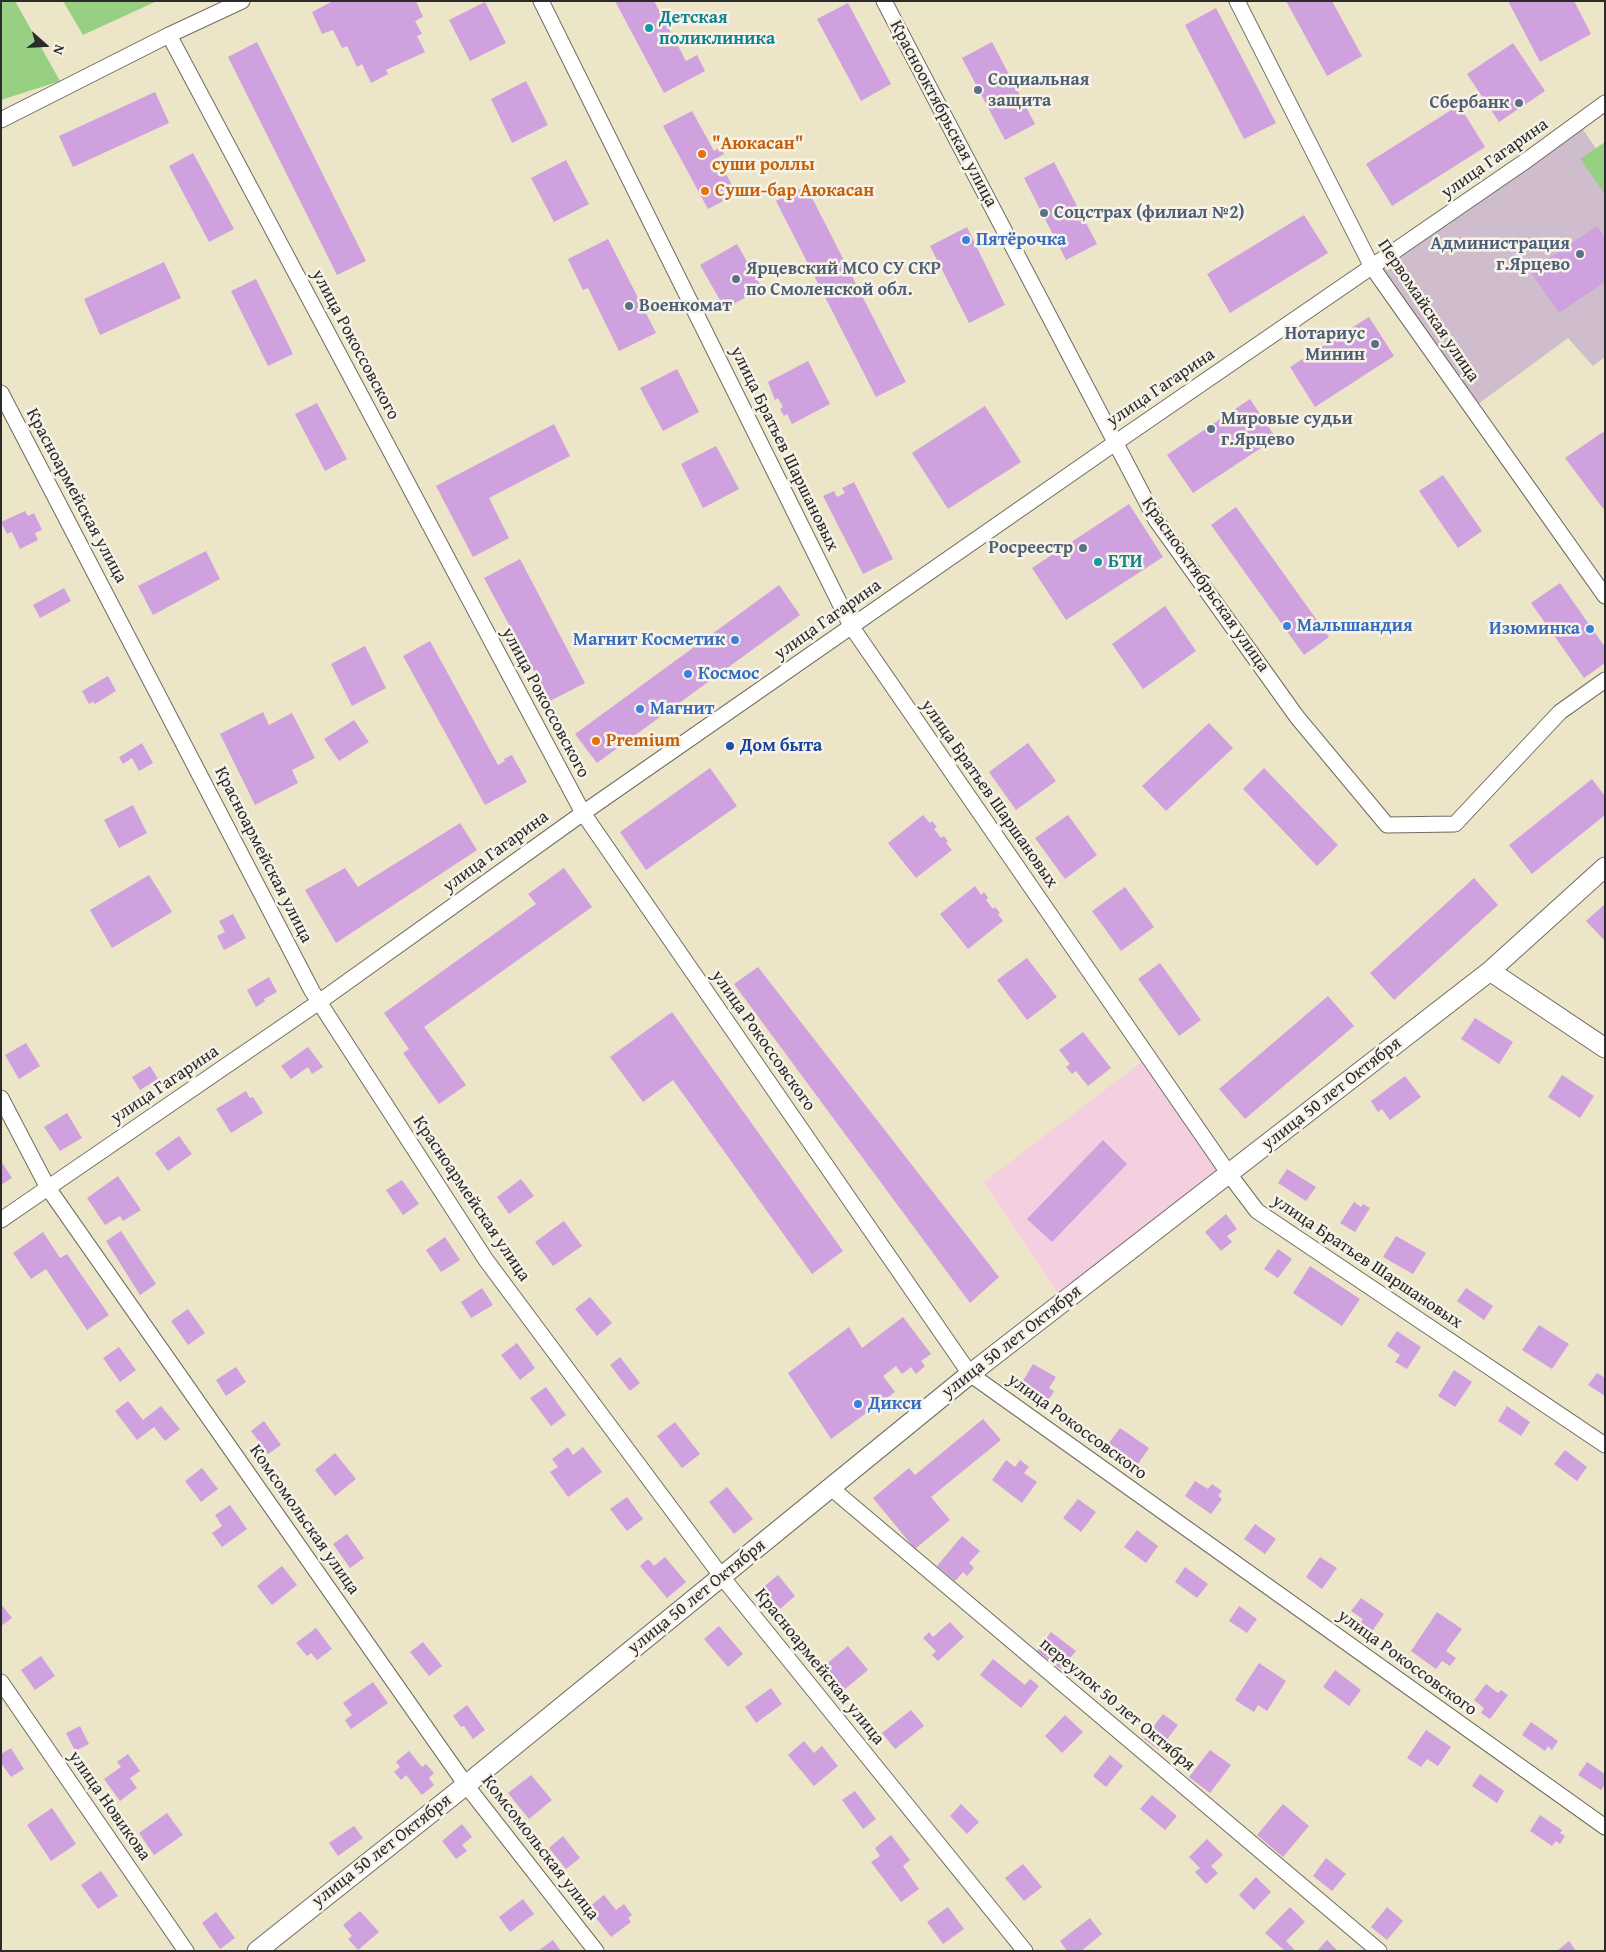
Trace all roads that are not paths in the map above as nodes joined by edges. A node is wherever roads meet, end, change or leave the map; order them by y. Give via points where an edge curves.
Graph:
1 (242, 1) edge
2 (541, 1) edge
3 (884, 1) edge
4 (1237, 1) edge
5 (169, 35) junction
6 (1605, 104) edge
7 (1, 120) edge
8 (1372, 267) junction
9 (1, 393) edge
10 (1115, 443) junction
11 (1605, 596) edge
12 (851, 626) junction
13 (1605, 680) edge
14 (582, 813) junction
15 (1605, 867) edge
16 (1490, 971) junction
17 (319, 1002) junction
18 (1605, 1048) edge
19 (1, 1098) edge
20 (1229, 1174) junction
21 (48, 1188) junction
22 (1, 1220) edge
23 (970, 1374) junction
24 (1605, 1445) edge
25 (831, 1488) junction
26 (722, 1577) junction
27 (1, 1682) edge
28 (466, 1785) junction
29 (1605, 1827) edge
30 (186, 1951) edge
31 (257, 1951) edge
32 (596, 1951) edge
33 (1025, 1951) edge
34 (1379, 1951) edge

1 - 5 street
2 - 12 street, улица Братьев Шаршановых
3 - 10 street, Краснооктябрьская улица
4 - 8 street, Первомайская улица
5 - 7 street
5 - 14 street, улица Рокоссовского
6 - 8 street, улица Гагарина
8 - 10 street, улица Гагарина
8 - 11 street, Первомайская улица
9 - 17 street, Красноармейская улица
10 - 12 street, улица Гагарина
10 - 13 street, Краснооктябрьская улица via 1156,520 1297,717 1387,825 1455,824 1560,712
12 - 14 street, улица Гагарина
12 - 20 street, улица Братьев Шаршановых
14 - 17 street, улица Гагарина
14 - 23 street, улица Рокоссовского
15 - 16 street, улица 50 лет Октября
16 - 18 street
16 - 20 street, улица 50 лет Октября
17 - 21 street, улица Гагарина
17 - 26 street, Красноармейская улица via 486,1260
19 - 21 street, Комсомольская улица
20 - 23 street, улица 50 лет Октября
20 - 24 street, улица Братьев Шаршановых via 1257,1210
21 - 22 street, улица Гагарина
21 - 28 street, Комсомольская улица
23 - 25 street, улица 50 лет Октября
23 - 29 street, улица Рокоссовского
25 - 26 street, улица 50 лет Октября
25 - 34 street, переулок 50 лет Октября
26 - 28 street, улица 50 лет Октября
26 - 33 street, Красноармейская улица
27 - 30 street, улица Новикова
28 - 31 street, улица 50 лет Октября
28 - 32 street, Комсомольская улица

